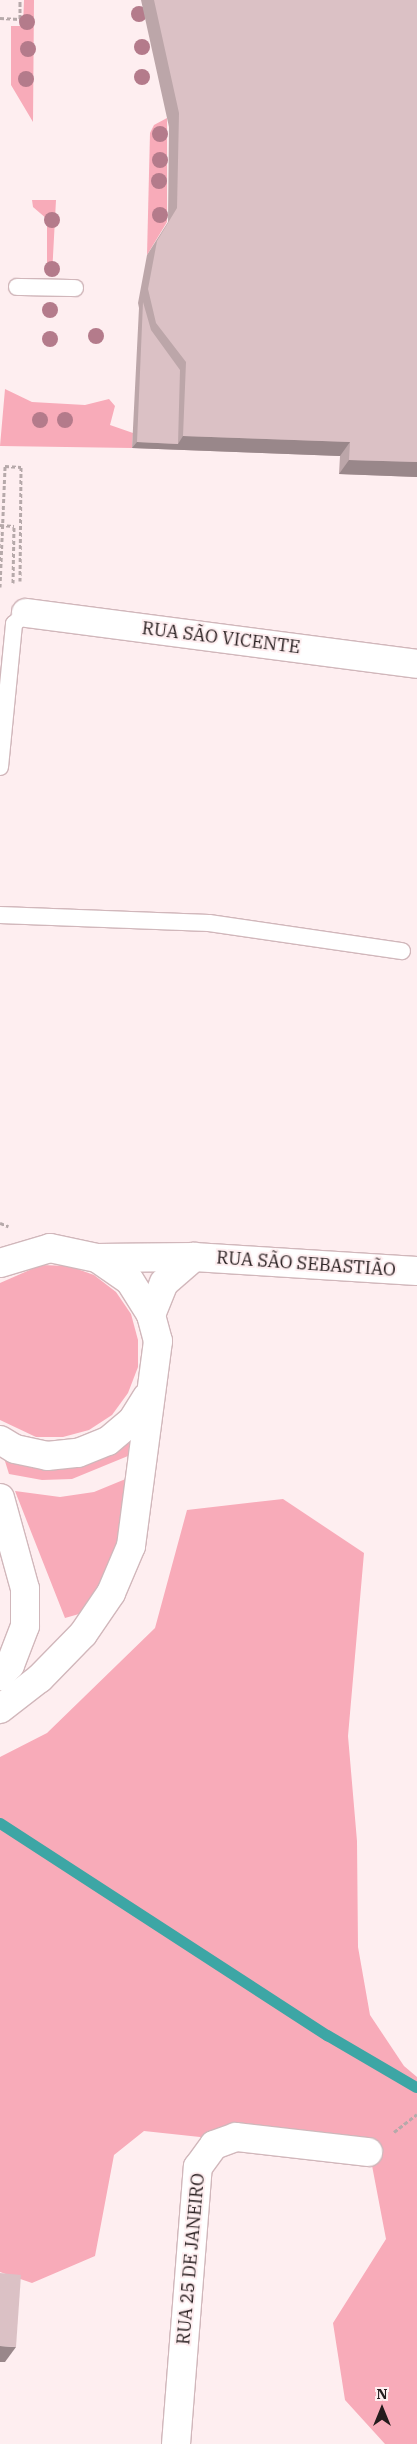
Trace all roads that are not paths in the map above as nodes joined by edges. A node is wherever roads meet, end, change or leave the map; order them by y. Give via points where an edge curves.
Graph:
1 (17, 287) dead end
2 (75, 288) dead end
3 (26, 613) joint
4 (417, 664) edge
5 (0, 768) edge
6 (0, 915) edge
7 (402, 951) dead end
8 (6, 1255) edge
9 (194, 1257) junction
10 (97, 1258) junction
11 (417, 1271) edge
12 (151, 1315) junction
13 (149, 1394) junction
14 (0, 1440) edge
15 (0, 1498) edge
16 (0, 1676) edge
17 (0, 1708) edge
18 (368, 2152) dead end
19 (176, 2444) edge

1 - 2 lane
3 - 4 street, RUA SÃO VICENTE
3 - 5 lane via 14,624
6 - 7 lane via 209,924
8 - 10 street via 50,1248
9 - 10 street, RUA SÃO SEBASTIÃO
9 - 11 street, RUA SÃO SEBASTIÃO
9 - 12 street, RUA SÃO SEBASTIÃO via 164,1283
10 - 12 street via 130,1281
12 - 13 street via 158,1341
13 - 14 street via 132,1421 108,1441 78,1453 46,1456
13 - 17 street via 131,1546 111,1593 83,1634 40,1678
15 - 16 street via 25,1589 25,1626 10,1665
18 - 19 street, RUA 25 DE JANEIRO via 236,2137 214,2145 198,2167

